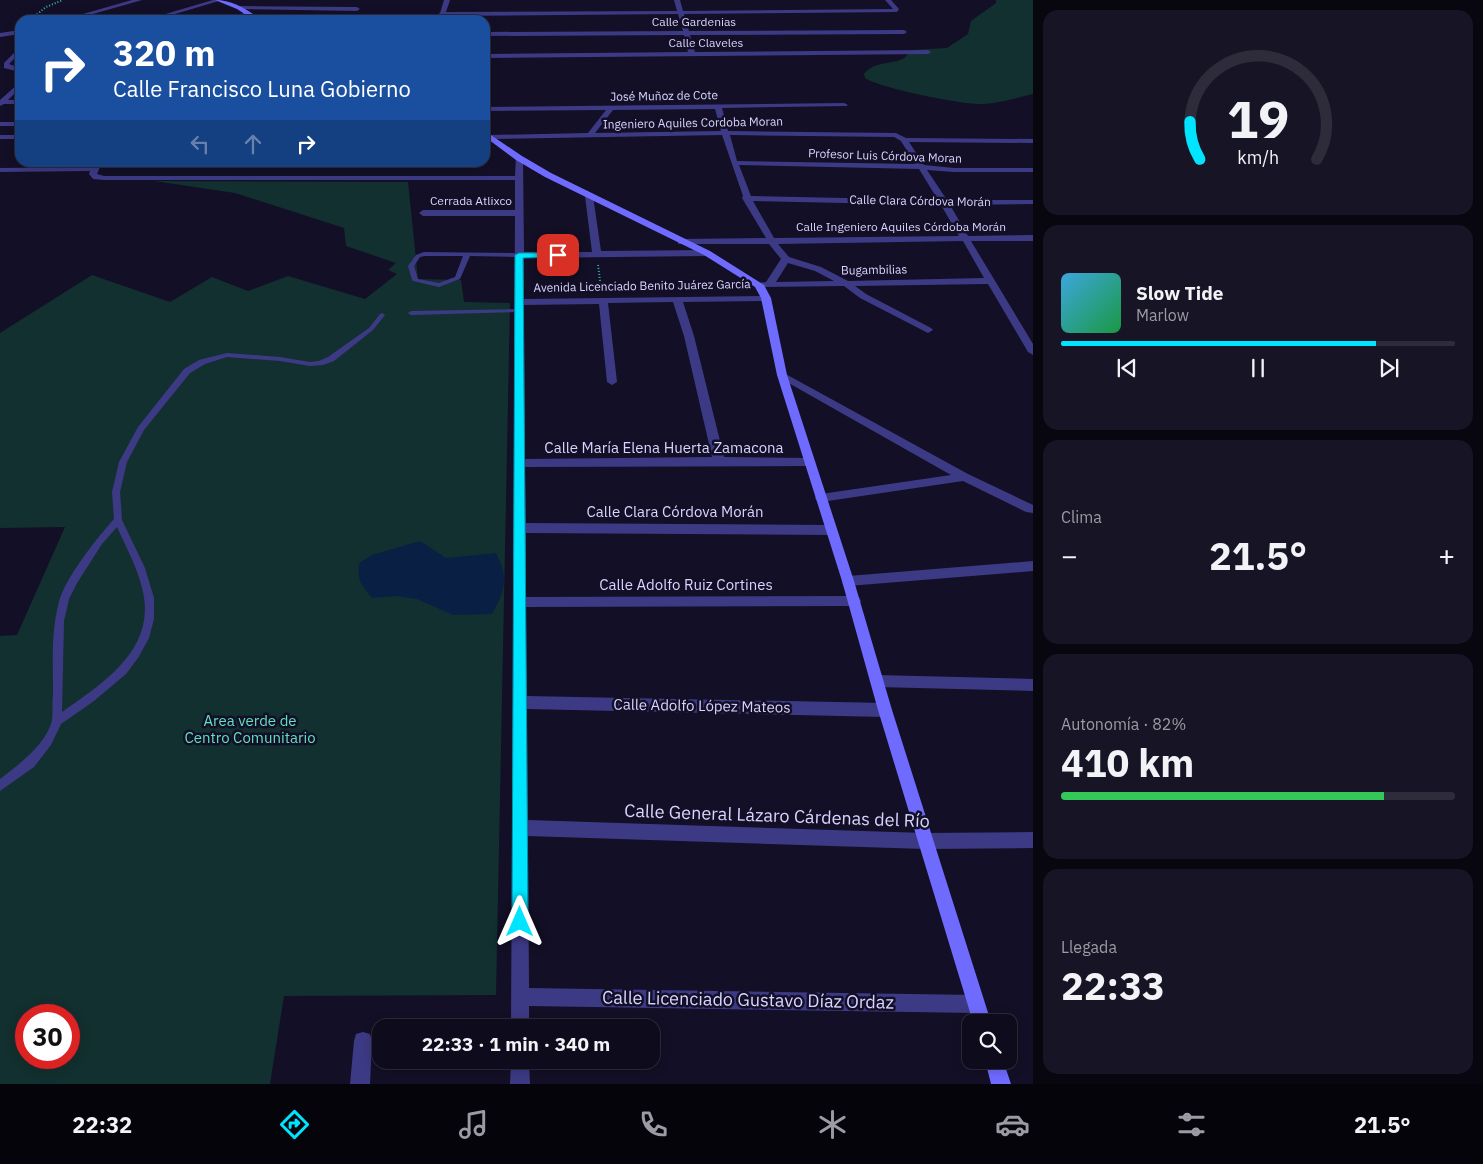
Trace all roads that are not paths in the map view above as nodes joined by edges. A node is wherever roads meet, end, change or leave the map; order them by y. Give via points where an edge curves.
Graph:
1 (139, 0) edge
2 (218, 0) edge
3 (448, 0) edge
4 (677, 0) edge
5 (888, 0) edge
6 (238, 8) junction
7 (357, 10) dead end
8 (680, 13) junction
9 (84, 15) edge
10 (166, 15) edge
11 (248, 15) edge
12 (442, 15) edge
13 (490, 16) edge
14 (904, 32) dead end
15 (15, 33) edge
16 (490, 34) edge
17 (687, 34) junction
18 (0, 35) edge
19 (928, 52) dead end
20 (15, 54) edge
21 (692, 54) junction
22 (490, 56) edge
23 (15, 69) edge
24 (15, 89) edge
25 (15, 102) edge
26 (0, 103) edge
27 (844, 105) dead end
28 (718, 106) junction
29 (611, 108) junction
30 (490, 109) edge
31 (0, 124) edge
32 (15, 124) edge
33 (725, 133) junction
34 (490, 135) edge
35 (590, 135) junction
36 (15, 136) edge
37 (0, 137) edge
38 (490, 137) edge
39 (904, 140) junction
40 (1033, 141) edge
41 (490, 146) edge
42 (501, 146) junction
43 (518, 158) junction
44 (736, 163) junction
45 (15, 167) edge
46 (38, 167) edge
47 (921, 168) junction
48 (0, 170) edge
49 (96, 170) edge
50 (1033, 170) edge
51 (518, 178) junction
52 (589, 196) junction
53 (746, 198) junction
54 (1033, 202) edge
55 (944, 203) junction
56 (423, 213) dead end
57 (519, 213) junction
58 (1033, 238) edge
59 (966, 239) junction
60 (769, 240) junction
61 (682, 242) junction
62 (707, 254) junction
63 (467, 255) junction
64 (519, 255) junction
65 (597, 255) junction
66 (786, 259) junction
67 (990, 281) junction
68 (845, 283) junction
69 (768, 292) junction
70 (677, 300) junction
71 (602, 301) junction
72 (519, 306) junction
73 (411, 313) dead end
74 (382, 315) dead end
75 (928, 330) dead end
76 (1033, 352) edge
77 (782, 375) junction
78 (612, 382) dead end
79 (719, 461) junction
80 (809, 462) junction
81 (519, 464) junction
82 (964, 477) junction
83 (822, 498) junction
84 (1030, 509) dead end
85 (118, 520) junction
86 (519, 528) junction
87 (831, 530) junction
88 (1033, 566) edge
89 (848, 581) junction
90 (854, 601) junction
91 (520, 602) junction
92 (877, 680) junction
93 (1033, 685) edge
94 (520, 702) junction
95 (885, 710) junction
96 (57, 721) junction
97 (0, 786) edge
98 (520, 828) junction
99 (1033, 840) edge
100 (925, 841) junction
101 (520, 997) junction
102 (976, 1004) junction
103 (979, 1014) edge
104 (520, 1019) edge
105 (363, 1041) dead end
106 (520, 1069) edge
107 (997, 1069) edge
108 (360, 1084) edge
109 (520, 1084) edge
110 (1002, 1084) edge

1 - 9 street
2 - 6 street
2 - 10 street
3 - 12 street
4 - 8 street
5 - 8 street via 895,12
6 - 7 street
6 - 11 street
8 - 13 street
8 - 17 street
14 - 17 street, Calle Gardenias
15 - 18 street
16 - 17 street, Calle Gardenias
17 - 21 street
19 - 21 street, Calle Claveles
20 - 23 street via 6,67
21 - 22 street, Calle Claveles
24 - 26 street
25 - 26 street
27 - 28 street, José Muñoz de Cote
28 - 29 street, José Muñoz de Cote
28 - 33 street
29 - 30 street, José Muñoz de Cote
29 - 35 street
31 - 32 street
33 - 35 street, Ingeniero Aquiles Cordoba Moran
33 - 39 street, Ingeniero Aquiles Cordoba Moran via 896,135
33 - 44 street
34 - 35 street, Ingeniero Aquiles Cordoba Moran
36 - 37 street
38 - 42 street
39 - 40 street
39 - 47 street
41 - 42 street
42 - 43 street
43 - 51 street
43 - 52 street
44 - 47 street, Profesor Luis Córdova Moran
44 - 53 street
45 - 48 street
46 - 49 street
47 - 50 street, Profesor Luis Córdova Moran
47 - 55 street
49 - 51 street
51 - 57 street
52 - 61 street
52 - 65 street
53 - 55 street, Calle Clara Córdova Morán
53 - 60 street
54 - 55 street, Calle Clara Córdova Morán
55 - 59 street
56 - 57 street, Cerrada Atlixco
57 - 64 street
58 - 59 street, Calle Ingeniero Aquiles Córdoba Morán
59 - 60 street, Calle Ingeniero Aquiles Córdoba Morán
59 - 67 street
60 - 61 street, Calle Ingeniero Aquiles Córdoba Morán
60 - 66 street
61 - 62 street
62 - 65 street
62 - 69 street, Bugambilias
63 - 63 lane via 418,256 411,266 415,280 439,285 458,278
63 - 64 lane
64 - 65 street
64 - 72 street
66 - 68 street via 818,269
66 - 69 street
67 - 68 street, Bugambilias
67 - 76 street
68 - 69 street, Bugambilias
68 - 75 street
69 - 70 street, Avenida Licenciado Benito Juárez García
69 - 77 street
70 - 71 street, Avenida Licenciado Benito Juárez García
70 - 79 street via 689,336
71 - 72 street, Avenida Licenciado Benito Juárez García
71 - 78 street
72 - 73 lane
72 - 81 street
74 - 85 lane via 371,329 331,359 320,363 227,355 202,362 187,371 141,429 124,462 116,492
77 - 80 street
77 - 82 street
79 - 80 street, Calle María Elena Huerta Zamacona
79 - 81 street, Calle María Elena Huerta Zamacona
80 - 83 street
81 - 86 street
82 - 83 street
82 - 84 street
83 - 87 street
85 - 96 lane via 99,542 64,599 59,621
85 - 96 lane via 149,596 148,631 136,654 116,678
86 - 87 street, Calle Clara Córdova Morán
86 - 91 street
87 - 89 street
88 - 89 street
89 - 90 street
90 - 91 street, Calle Adolfo Ruiz Cortines
90 - 92 street
91 - 94 street
92 - 93 street
92 - 95 street
94 - 95 street, Calle Adolfo López Mateos
94 - 98 street
95 - 100 street
96 - 97 lane via 47,742 30,762
98 - 100 street, Calle General Lázaro Cárdenas del Río
98 - 101 street
99 - 100 street, Calle General Lázaro Cárdenas del Río
100 - 102 street
101 - 102 street, Calle Licenciado Gustavo Díaz Ordaz
101 - 104 street
102 - 103 street
105 - 108 street
106 - 109 street
107 - 110 street

